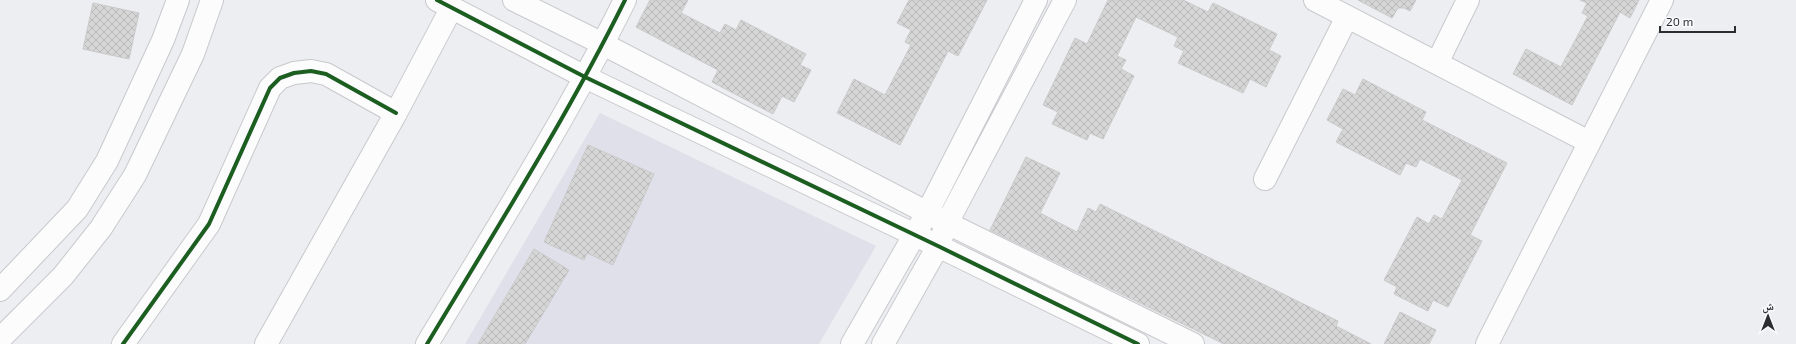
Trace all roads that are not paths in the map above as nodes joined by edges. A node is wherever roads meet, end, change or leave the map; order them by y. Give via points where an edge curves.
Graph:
1 (178, 0) edge
2 (212, 0) edge
3 (514, 0) edge
4 (625, 0) edge
5 (1036, 0) edge
6 (1065, 0) edge
7 (1315, 0) edge
8 (1468, 0) edge
9 (1662, 0) edge
10 (445, 4) edge
11 (1347, 17) junction
12 (603, 44) junction
13 (1438, 63) junction
14 (585, 77) junction
15 (396, 113) junction
16 (1589, 142) junction
17 (1265, 180) dead end
18 (927, 213) junction
19 (947, 223) junction
20 (53, 233) junction
21 (915, 234) junction
22 (938, 246) junction
23 (0, 273) edge
24 (0, 290) edge
25 (0, 339) edge
26 (123, 344) edge
27 (266, 344) edge
28 (427, 344) edge
29 (852, 344) edge
30 (883, 344) edge
31 (1138, 344) edge
32 (1193, 344) edge
33 (1487, 344) edge

1 - 20 street via 164,40 107,161 77,209
2 - 25 street via 193,54 135,175 101,228 63,276
3 - 12 street
4 - 12 street
5 - 18 street
6 - 19 street
7 - 11 street
8 - 13 street
9 - 16 street
10 - 14 street
10 - 15 street
11 - 13 street
11 - 17 street
12 - 14 street
12 - 18 street
13 - 16 street
14 - 21 street
14 - 28 street via 544,151
15 - 26 street via 326,74 311,71 280,78 270,88 209,224
15 - 27 street
16 - 33 street
18 - 19 street
18 - 21 street
19 - 22 street
19 - 32 street
20 - 23 street
20 - 24 street
21 - 22 street
21 - 29 street
22 - 30 street
22 - 31 street

